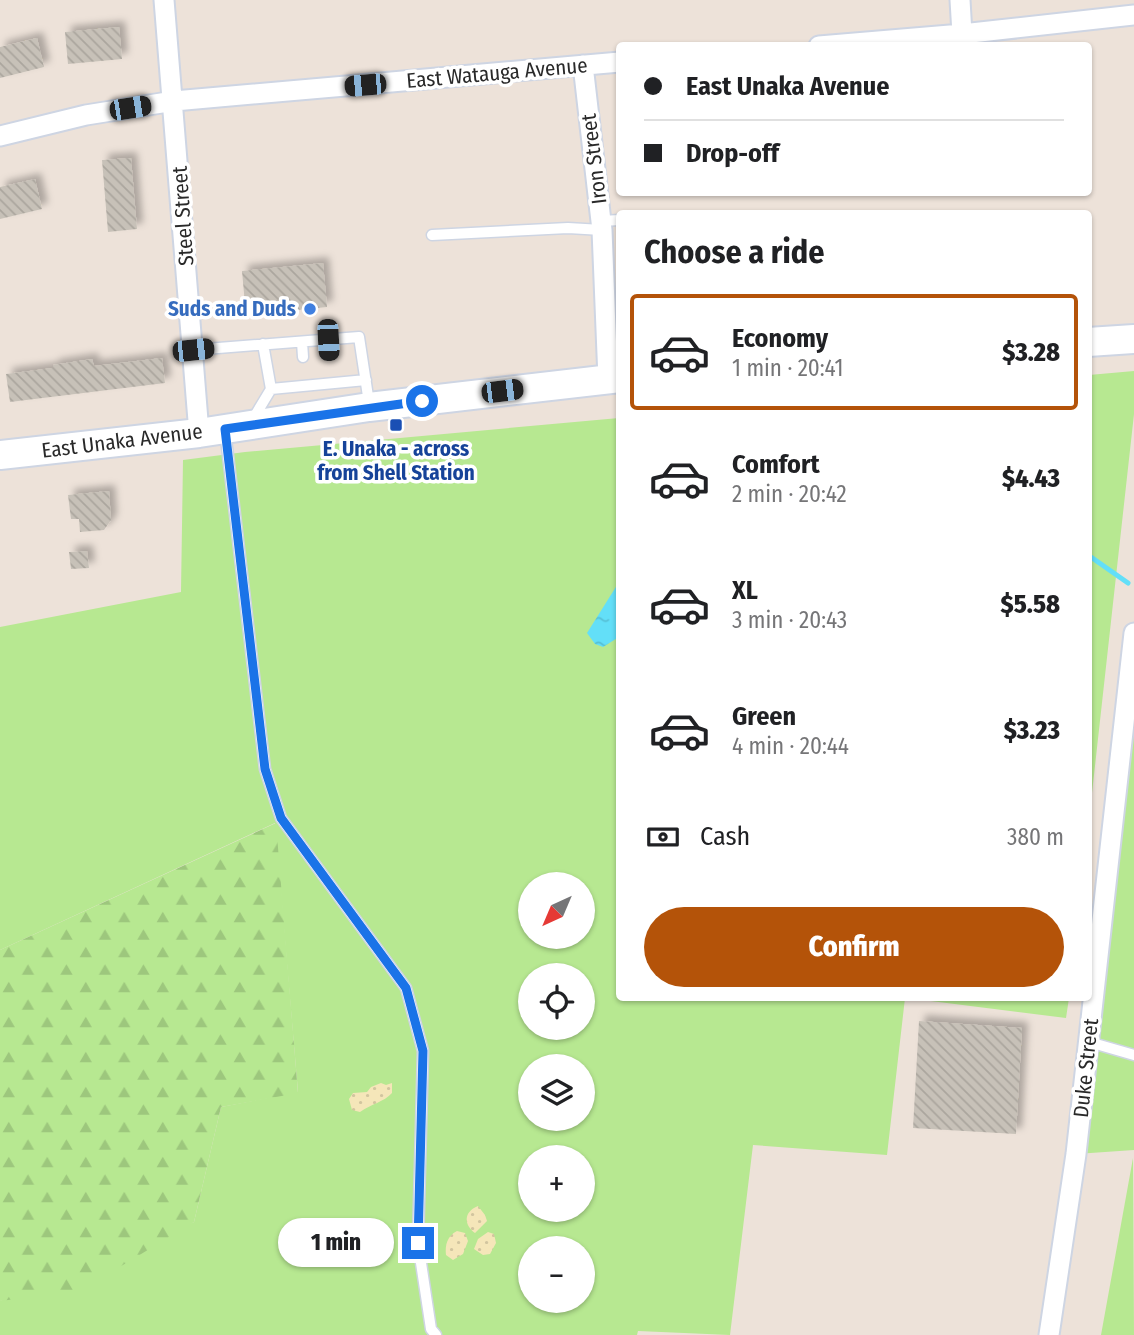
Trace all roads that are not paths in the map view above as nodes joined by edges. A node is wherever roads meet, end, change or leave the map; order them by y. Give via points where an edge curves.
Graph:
1 (164, 0) edge
2 (960, 0) edge
3 (1134, 15) edge
4 (962, 34) junction
5 (867, 42) edge
6 (616, 62) edge
7 (583, 65) junction
8 (174, 101) junction
9 (0, 136) edge
10 (608, 224) edge
11 (432, 235) dead end
12 (1134, 339) edge
13 (328, 340) junction
14 (302, 342) junction
15 (1092, 342) edge
16 (263, 344) junction
17 (193, 350) junction
18 (328, 355) dead end
19 (303, 357) dead end
20 (614, 378) edge
21 (271, 389) junction
22 (367, 393) junction
23 (225, 429) junction
24 (0, 455) edge
25 (1134, 633) edge
26 (1128, 747) edge
27 (1088, 1042) junction
28 (1134, 1055) edge
29 (436, 1335) edge
30 (1049, 1335) edge

1 - 8 street, Steel Street
2 - 4 street
3 - 4 street
4 - 5 street
6 - 7 street, East Watauga Avenue
7 - 8 street, East Watauga Avenue
7 - 10 street, Iron Street
8 - 9 street, East Watauga Avenue via 86,115
8 - 17 street, Steel Street
10 - 11 lane
10 - 20 street, Iron Street
12 - 15 main road
13 - 14 lane
13 - 18 lane
13 - 22 lane via 359,337
14 - 16 lane
14 - 19 lane
16 - 17 lane
16 - 21 lane
17 - 23 street, Steel Street
20 - 22 main road, East Unaka Avenue
21 - 22 lane via 330,380
21 - 23 lane
22 - 23 main road, East Unaka Avenue
23 - 24 main road, East Unaka Avenue
23 - 29 lane via 265,769 281,818 406,988 423,1051 418,1243 431,1329
25 - 26 street, Duke Street
26 - 27 street, Duke Street
27 - 28 lane
27 - 30 street, Duke Street

